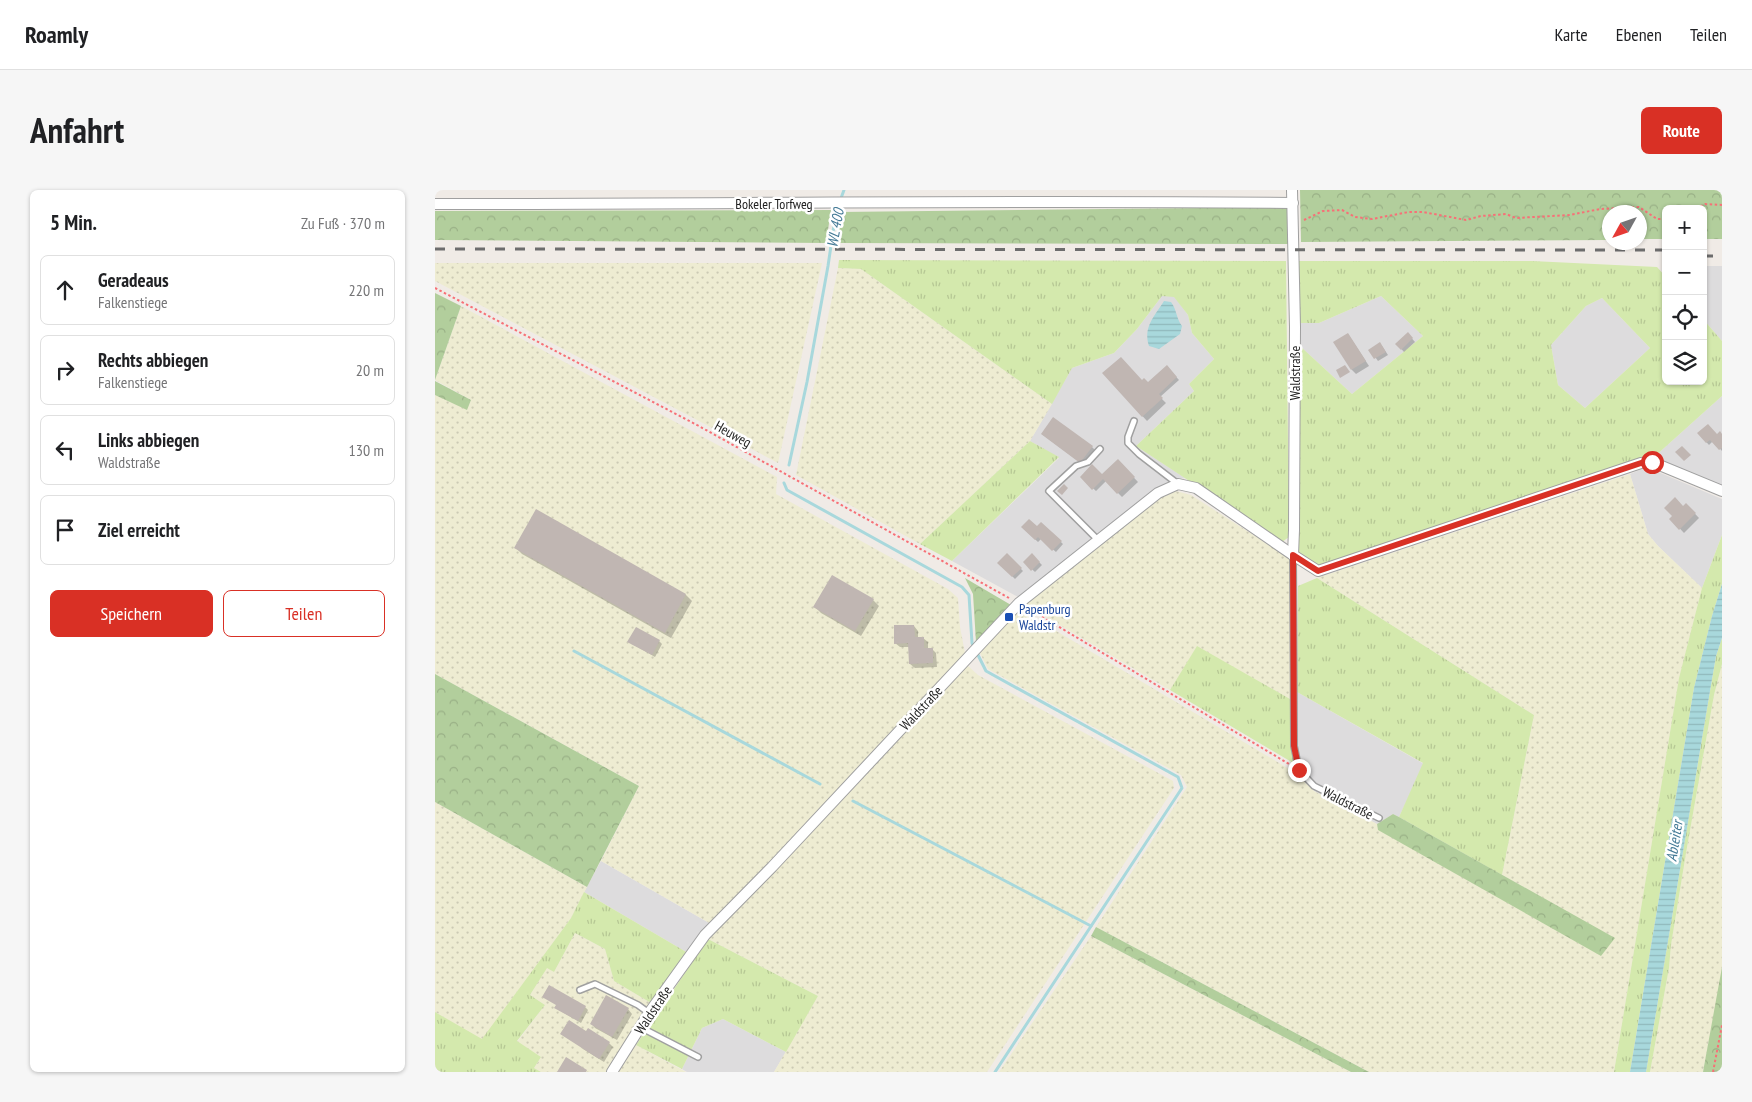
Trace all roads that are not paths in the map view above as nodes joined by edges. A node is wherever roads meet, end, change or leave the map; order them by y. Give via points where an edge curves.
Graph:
1 (1293, 190) edge
2 (1293, 202) junction
3 (435, 204) edge
4 (1134, 421) dead end
5 (1099, 449) dead end
6 (1179, 484) junction
7 (1722, 491) edge
8 (1098, 540) junction
9 (1293, 555) junction
10 (1379, 818) dead end
11 (579, 990) dead end
12 (649, 1014) junction
13 (640, 1028) junction
14 (697, 1057) dead end
15 (613, 1072) edge

1 - 2 street, Waldstraße
2 - 3 street, Bokeler Torfweg
2 - 9 street, Waldstraße
4 - 6 lane via 1128,443
5 - 8 lane via 1088,462 1076,466 1049,491
6 - 8 street, Waldstraße via 1158,493
6 - 9 street via 1196,488
7 - 9 street via 1652,462 1641,463 1333,568 1318,571
8 - 12 street, Waldstraße via 1019,603 705,935
9 - 10 lane, Waldstraße via 1294,746 1299,770 1314,786
11 - 12 lane via 595,984 638,1005
12 - 13 street, Waldstraße
13 - 14 lane
13 - 15 street, Waldstraße

